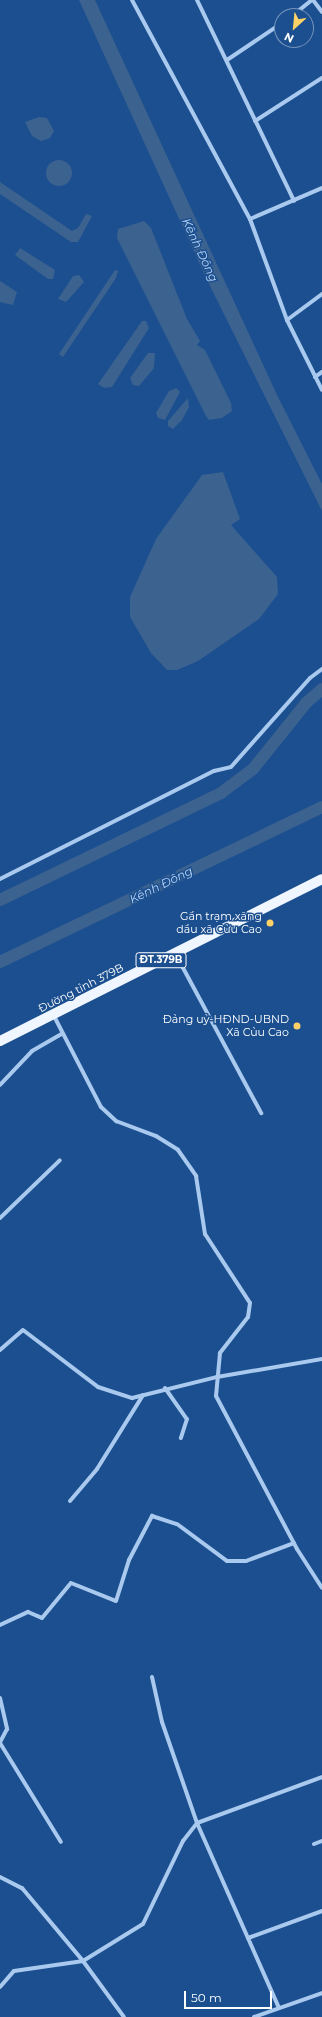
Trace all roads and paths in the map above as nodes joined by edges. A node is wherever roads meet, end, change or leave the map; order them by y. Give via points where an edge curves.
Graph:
1 (132, 0) edge
2 (196, 0) edge
3 (312, 0) edge
4 (302, 8) edge
5 (322, 12) edge
6 (274, 29) edge
7 (227, 60) junction
8 (322, 78) edge
9 (255, 121) junction
10 (322, 188) edge
11 (294, 201) junction
12 (250, 219) junction
13 (322, 294) edge
14 (287, 320) junction
15 (322, 372) edge
16 (315, 377) junction
17 (322, 390) edge
18 (322, 670) edge
19 (0, 879) edge
20 (322, 879) edge
21 (175, 952) junction
22 (54, 1016) junction
23 (61, 1034) junction
24 (0, 1041) edge
25 (0, 1085) edge
26 (261, 1113) dead end
27 (60, 1160) dead end
28 (0, 1218) edge
29 (0, 1350) edge
30 (322, 1359) edge
31 (217, 1377) junction
32 (165, 1388) junction
33 (144, 1394) junction
34 (181, 1438) dead end
35 (70, 1501) dead end
36 (294, 1543) junction
37 (322, 1588) edge
38 (0, 1625) edge
39 (152, 1677) dead end
40 (0, 1698) edge
41 (0, 1742) edge
42 (322, 1777) edge
43 (197, 1823) junction
44 (62, 1842) dead end
45 (322, 1842) edge
46 (314, 1844) dead end
47 (0, 1876) edge
48 (322, 1911) edge
49 (248, 1938) junction
50 (83, 1961) junction
51 (0, 1987) edge
52 (322, 1992) edge
53 (280, 2008) junction
54 (124, 2017) edge
55 (254, 2017) edge

1 - 12 street
2 - 7 street
3 - 4 street
3 - 5 street
6 - 7 street
7 - 9 street
8 - 9 street
9 - 11 street
10 - 11 street
11 - 12 street
12 - 14 street
13 - 14 street
14 - 16 street
15 - 16 street
16 - 17 street
18 - 19 street via 231,767 214,771
20 - 21 main road, Đường tỉnh 379B / ĐT.379B
21 - 22 main road, Đường tỉnh 379B / ĐT.379B
21 - 26 street
22 - 23 street
22 - 24 main road, Đường tỉnh 379B / ĐT.379B
23 - 25 street via 32,1051
23 - 31 street via 101,1107 116,1121 156,1136 178,1150 196,1176 205,1234 250,1304 245,1322 220,1353
27 - 28 street
29 - 33 street via 23,1330 98,1387 132,1398
30 - 31 street
31 - 32 street
31 - 36 street via 216,1396
32 - 33 street
32 - 34 street via 187,1419
33 - 35 street via 97,1469
36 - 37 street
36 - 38 street via 246,1561 227,1561 177,1524 152,1516 129,1560 116,1601 71,1583 42,1618 28,1612
39 - 43 street via 162,1722
40 - 41 street via 7,1729
41 - 44 street
42 - 43 street
43 - 49 street
43 - 50 street via 183,1841 143,1924
45 - 46 street
47 - 50 street via 22,1888
48 - 49 street
49 - 53 street
50 - 51 street via 14,1970
50 - 54 street
52 - 53 street
53 - 55 street

